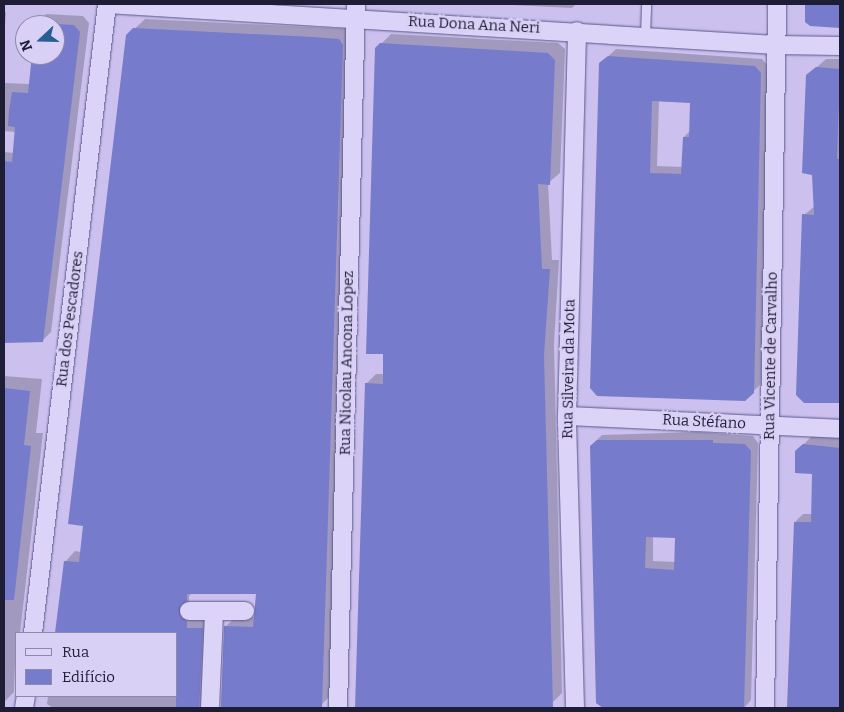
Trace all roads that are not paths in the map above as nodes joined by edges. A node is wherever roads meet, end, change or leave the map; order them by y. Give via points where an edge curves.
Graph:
1 (107, 4) edge
2 (646, 4) edge
3 (777, 4) edge
4 (356, 11) edge
5 (577, 31) junction
6 (645, 36) junction
7 (776, 46) junction
8 (840, 46) edge
9 (567, 416) junction
10 (769, 425) junction
11 (840, 429) edge
12 (190, 611) dead end
13 (214, 611) junction
14 (245, 611) dead end
15 (33, 632) edge
16 (210, 708) edge
17 (338, 708) edge
18 (575, 708) edge
19 (765, 708) edge

1 - 4 street, Rua Dona Ana Neri
1 - 15 street, Rua dos Pescadores
2 - 6 lane
3 - 7 street, Rua Vicente de Carvalho
4 - 5 street, Rua Dona Ana Neri
4 - 17 street, Rua Nicolau Ancona Lopez
5 - 6 street, Rua Dona Ana Neri
5 - 9 street, Rua Silveira da Mota
6 - 7 street, Rua Dona Ana Neri
7 - 8 street, Rua Dona Ana Neri
7 - 10 street, Rua Vicente de Carvalho
9 - 10 street, Rua Stéfano
9 - 18 street, Rua Silveira da Mota
10 - 11 street, Rua Stéfano
10 - 19 street, Rua Vicente de Carvalho
12 - 13 street
13 - 14 street
13 - 16 street

